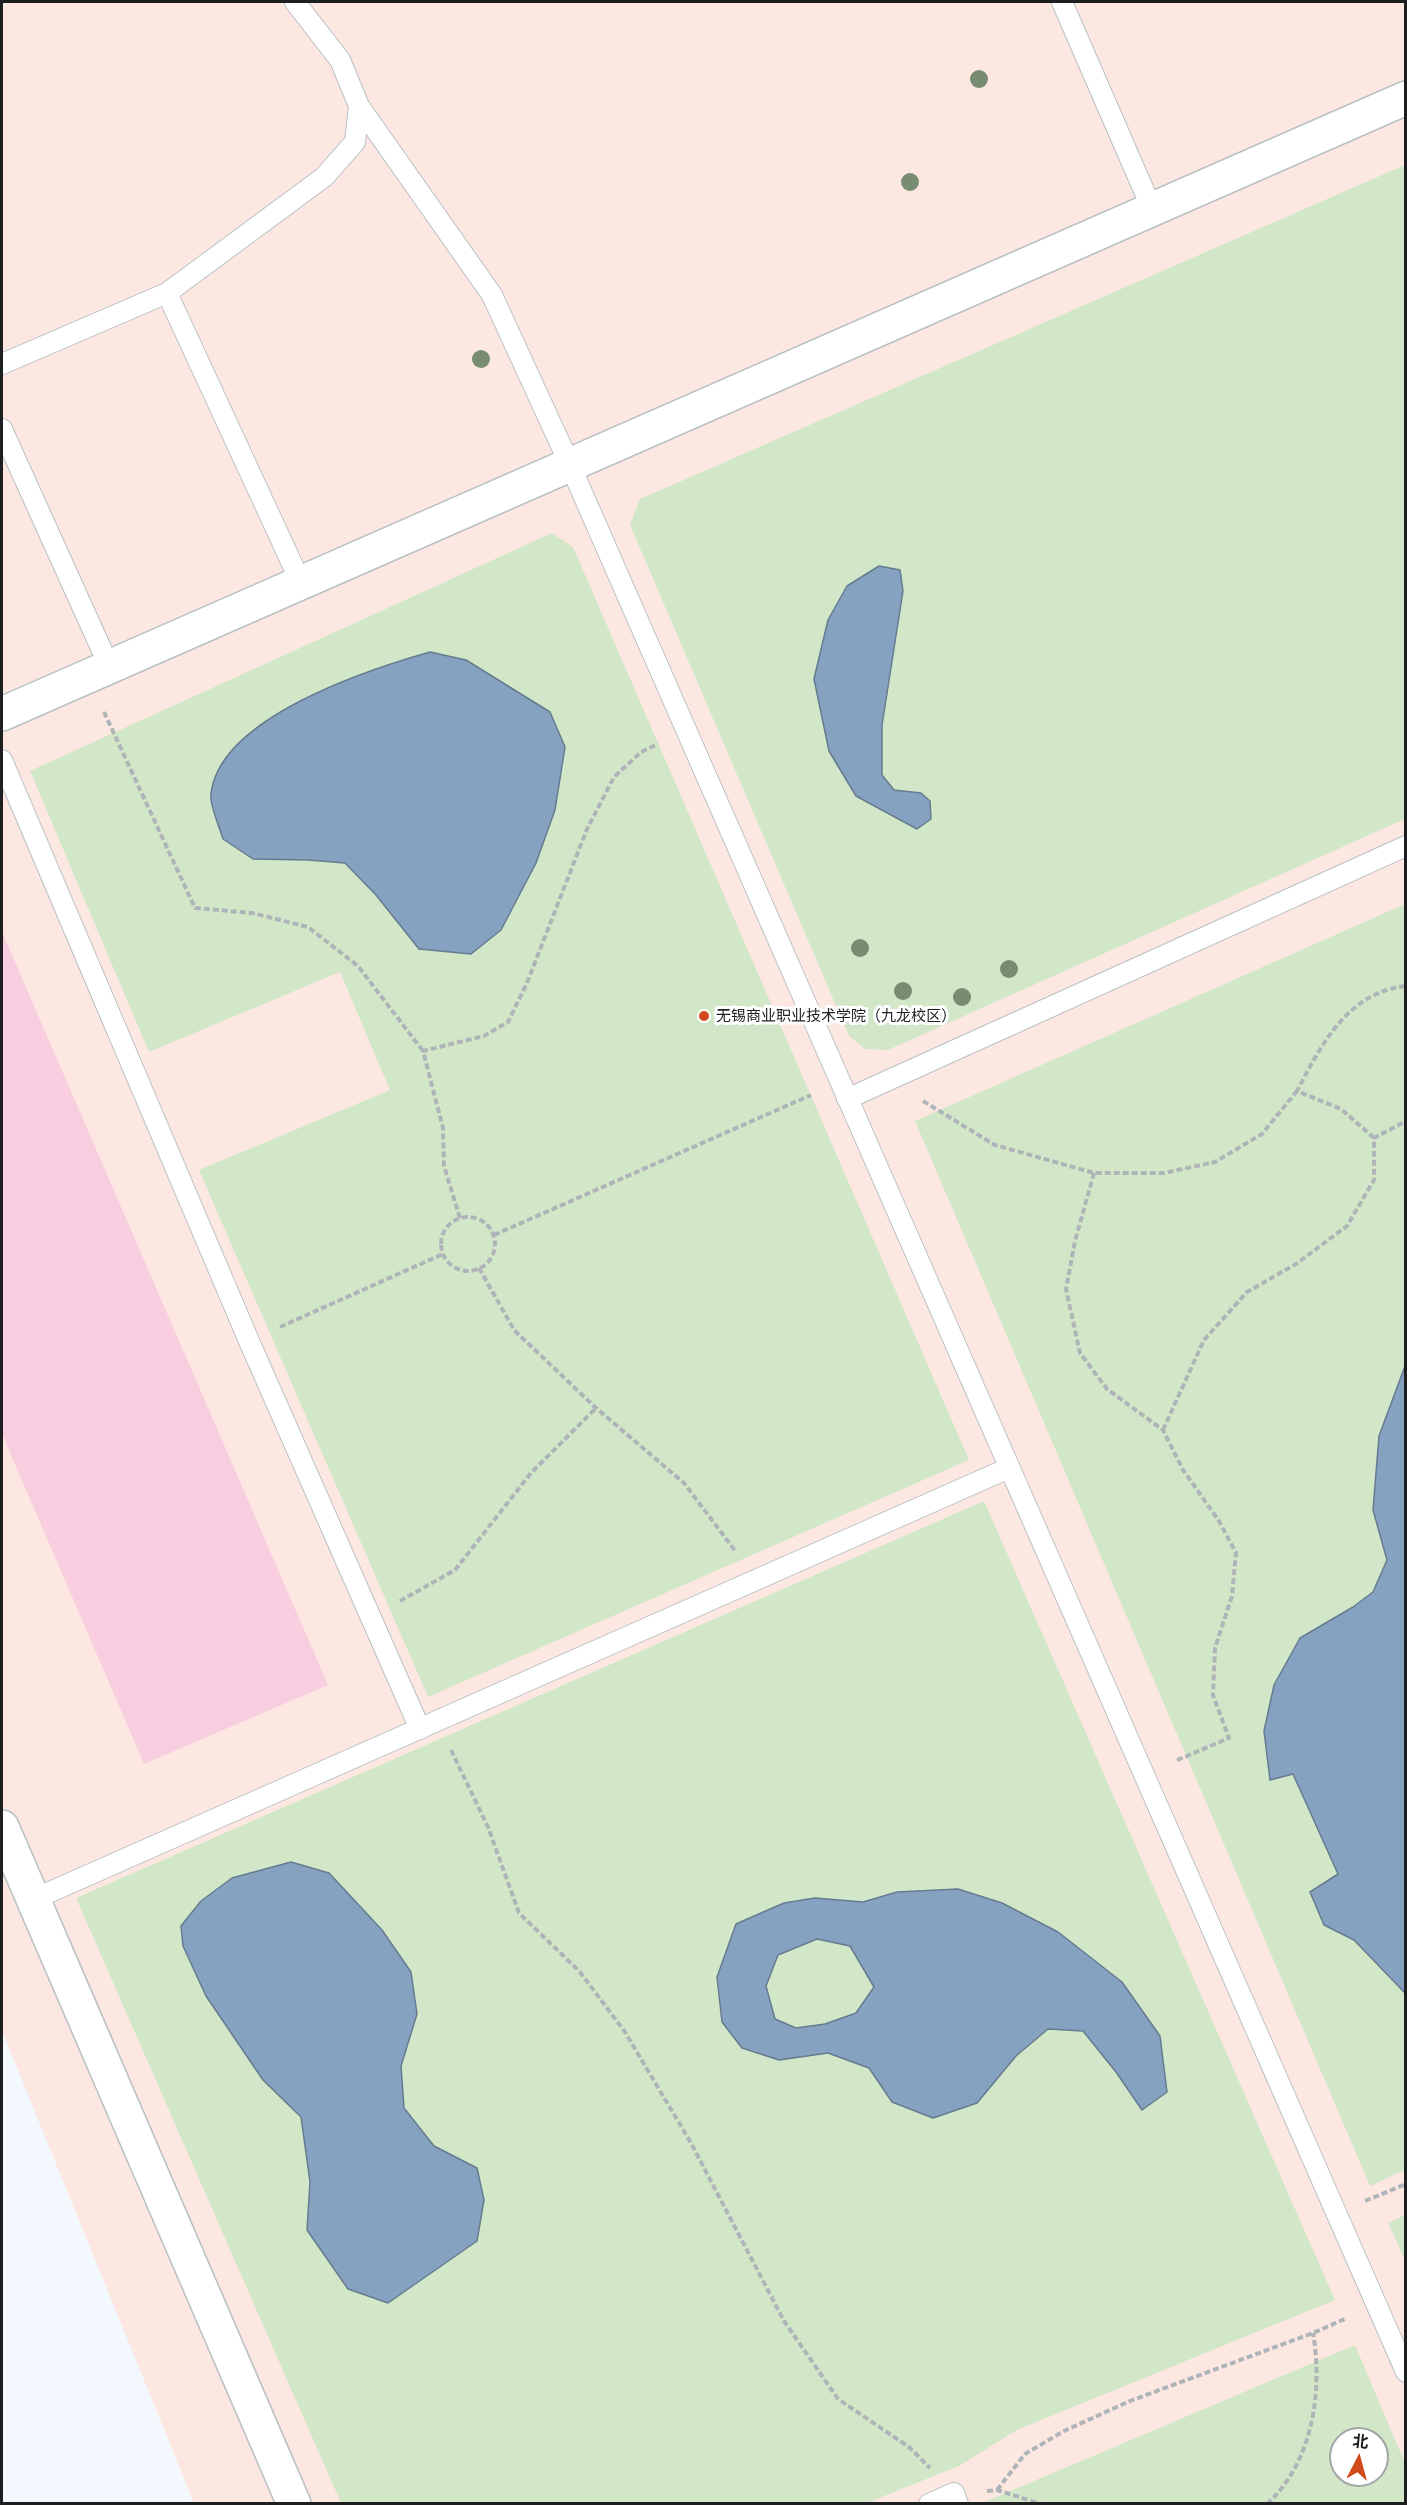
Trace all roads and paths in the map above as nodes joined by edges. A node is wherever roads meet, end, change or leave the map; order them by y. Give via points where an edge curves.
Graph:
1 (295, 2) edge
2 (1062, 2) edge
3 (1406, 98) edge
4 (359, 106) junction
5 (1152, 209) junction
6 (167, 292) junction
7 (2, 364) edge
8 (2, 429) edge
9 (570, 465) junction
10 (301, 583) junction
11 (98, 671) junction
12 (2, 714) edge
13 (686, 731) junction
14 (2, 760) edge
15 (1406, 846) edge
16 (1406, 986) edge
17 (423, 1051) junction
18 (890, 1080) junction
19 (843, 1091) junction
20 (1297, 1091) junction
21 (1406, 1121) edge
22 (1374, 1138) junction
23 (1094, 1173) junction
24 (460, 1218) junction
25 (494, 1235) junction
26 (443, 1254) junction
27 (479, 1268) junction
28 (249, 1341) junction
29 (596, 1408) junction
30 (1163, 1430) junction
31 (1009, 1468) junction
32 (758, 1580) junction
33 (371, 1618) junction
34 (428, 1725) junction
35 (1144, 1775) junction
36 (2, 1827) edge
37 (32, 1900) junction
38 (1406, 2184) edge
39 (1336, 2213) junction
40 (1376, 2305) junction
41 (1313, 2333) junction
42 (1406, 2372) edge
43 (997, 2490) junction
44 (956, 2498) edge
45 (294, 2504) edge
46 (929, 2504) edge
47 (1041, 2504) edge
48 (1268, 2504) edge

1 - 4 lane via 340,60
2 - 5 lane
3 - 5 street
4 - 6 lane via 355,142 324,177
4 - 9 lane via 492,295
5 - 9 street
6 - 7 lane
6 - 10 lane
8 - 11 lane
9 - 10 street
9 - 13 lane
10 - 11 street
11 - 12 street
11 - 17 path via 195,908 252,913 308,927 358,966
13 - 17 path via 641,752 614,777 587,829 508,1022 484,1036
13 - 19 lane
14 - 28 lane
15 - 18 lane
16 - 20 path via 1393,987 1355,1005 1324,1040
17 - 24 path via 442,1128 444,1166
18 - 19 lane
18 - 23 path via 995,1145
19 - 25 path
19 - 31 lane
20 - 22 path via 1341,1109
20 - 23 path via 1262,1134 1215,1162 1164,1173
21 - 22 path
22 - 30 path via 1374,1180 1347,1226 1296,1264 1247,1292 1204,1340
23 - 30 path via 1066,1289 1080,1353 1107,1389
24 - 25 path via 481,1219
24 - 26 path via 445,1230
25 - 27 path via 494,1254
26 - 27 path via 460,1269
26 - 28 path
27 - 29 path via 514,1330
28 - 33 lane
29 - 32 path via 684,1483
29 - 33 path via 531,1473 455,1570
30 - 35 path via 1183,1470 1220,1521 1236,1553 1232,1596 1214,1659 1213,1695 1229,1738
31 - 32 lane
31 - 35 lane
32 - 34 lane
33 - 34 lane
34 - 37 lane
34 - 44 path via 488,1827 519,1913 579,1972 625,2032 691,2143 784,2321 838,2399 909,2447
35 - 39 lane
36 - 37 street
37 - 45 street
38 - 39 path
39 - 40 lane
40 - 41 path
40 - 42 lane
41 - 43 path via 1130,2401 1065,2431 1025,2454
41 - 48 path via 1317,2358 1314,2409 1302,2458
43 - 44 path
43 - 47 path
44 - 46 lane

